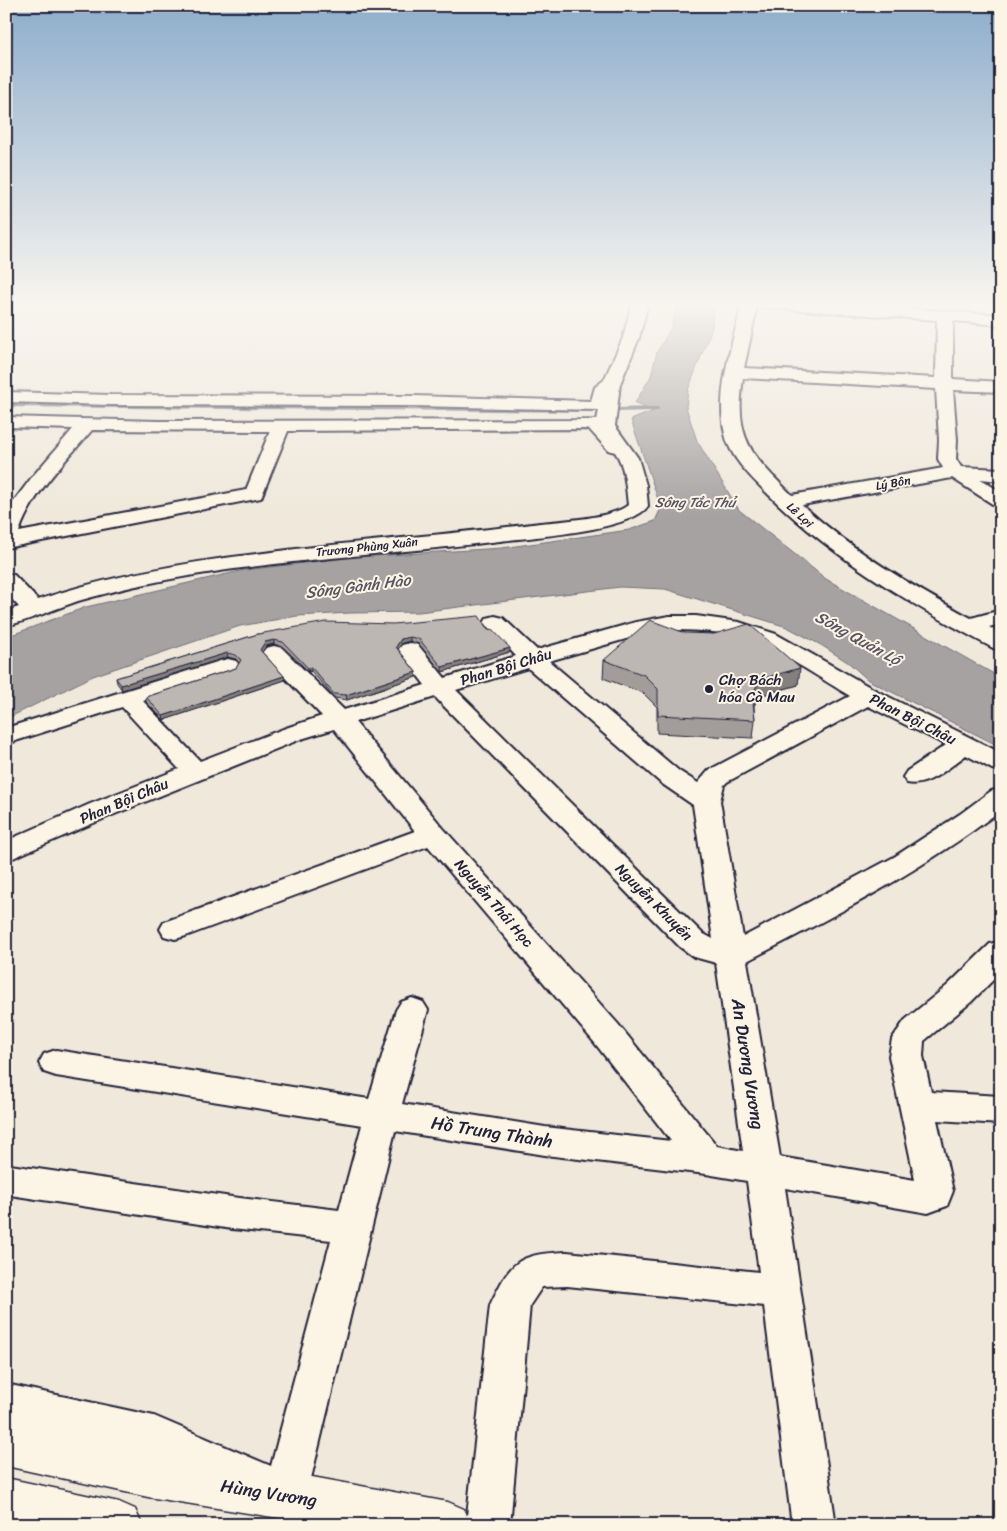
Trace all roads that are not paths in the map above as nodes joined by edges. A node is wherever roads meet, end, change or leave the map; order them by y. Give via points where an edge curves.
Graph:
1 (617, 374) edge
2 (736, 374) edge
3 (761, 374) edge
4 (944, 374) edge
5 (82, 383) dead end
6 (944, 385) junction
7 (1001, 387) edge
8 (610, 391) junction
9 (6, 397) edge
10 (72, 398) junction
11 (6, 422) edge
12 (606, 422) joint
13 (87, 424) junction
14 (281, 426) junction
15 (622, 449) junction
16 (955, 472) junction
17 (1001, 475) edge
18 (1001, 501) edge
19 (786, 502) junction
20 (7, 542) edge
21 (6, 580) edge
22 (32, 608) junction
23 (1001, 617) edge
24 (6, 619) edge
25 (495, 623) dead end
26 (968, 626) junction
27 (1001, 643) edge
28 (410, 650) dead end
29 (274, 653) dead end
30 (532, 659) junction
31 (228, 666) dead end
32 (439, 687) junction
33 (868, 696) junction
34 (127, 698) junction
35 (340, 720) junction
36 (6, 736) edge
37 (964, 745) junction
38 (1001, 763) edge
39 (195, 771) junction
40 (916, 777) dead end
41 (1001, 796) edge
42 (706, 801) junction
43 (433, 834) junction
44 (6, 852) edge
45 (175, 929) dead end
46 (1001, 952) edge
47 (731, 956) junction
48 (412, 1010) dead end
49 (56, 1062) dead end
50 (917, 1105) junction
51 (1001, 1110) edge
52 (382, 1115) junction
53 (706, 1159) junction
54 (764, 1170) junction
55 (10, 1180) dead end
56 (353, 1227) junction
57 (781, 1291) junction
58 (6, 1404) edge
59 (6, 1444) edge
60 (285, 1495) junction
61 (6, 1501) edge
62 (119, 1525) edge
63 (448, 1525) edge
64 (488, 1525) edge
65 (814, 1525) edge

1 - 8 street
2 - 19 street, Lê Lợi via 732,419 737,442 762,477
3 - 6 street
4 - 6 street
5 - 10 street
6 - 7 street
6 - 16 street via 948,459
8 - 10 street via 604,387 595,406 433,401
8 - 12 street
9 - 10 street
11 - 13 street
12 - 15 street, Trương Phùng Xuân
13 - 14 street
13 - 20 street via 38,481 15,514
14 - 15 street via 592,424
14 - 20 street via 254,494
15 - 22 street, Trương Phùng Xuân via 629,458 638,506 623,516 508,534 237,561 114,584
16 - 17 street, Lý Bôn
16 - 18 street
16 - 19 street, Lý Bôn
19 - 26 street, Lê Lợi via 853,558
21 - 22 street
22 - 24 street, Trương Phùng Xuân
23 - 26 street
25 - 30 street
26 - 27 street, Lê Lợi
28 - 32 street, Nguyễn Khuyến
29 - 35 street, Nguyễn Thái Học
30 - 32 street, Phan Bội Châu
30 - 33 street, Phan Bội Châu via 644,627 696,623 739,629 768,639
30 - 42 street via 670,777
31 - 34 street
32 - 35 street, Phan Bội Châu
32 - 47 street, Nguyễn Khuyến via 691,940 704,950
33 - 37 street, Phan Bội Châu
33 - 42 street via 718,776 711,783
34 - 36 street
34 - 39 street
35 - 39 street, Phan Bội Châu via 292,734
35 - 43 street, Nguyễn Thái Học
37 - 38 street, Phan Bội Châu
37 - 40 street
39 - 44 street, Phan Bội Châu
41 - 47 street via 938,842 868,884
42 - 47 street, An Dương Vương
43 - 45 street
43 - 53 street, Nguyễn Thái Học via 606,1033
46 - 50 street via 909,1038 906,1056
47 - 54 street, An Dương Vương
48 - 52 street
49 - 52 street, Hồ Trung Thành
50 - 51 street
50 - 54 street, Hồ Trung Thành via 935,1192 928,1198
52 - 53 street, Hồ Trung Thành via 545,1141
52 - 56 street
53 - 54 street, Hồ Trung Thành
54 - 57 street, An Dương Vương
55 - 56 street via 232,1213
56 - 60 street
57 - 64 street via 567,1269 527,1274 519,1283 510,1305
57 - 65 street, An Dương Vương
58 - 60 street via 154,1436
59 - 60 highway, Hùng Vương via 148,1475
60 - 63 highway, Hùng Vương
61 - 62 highway

